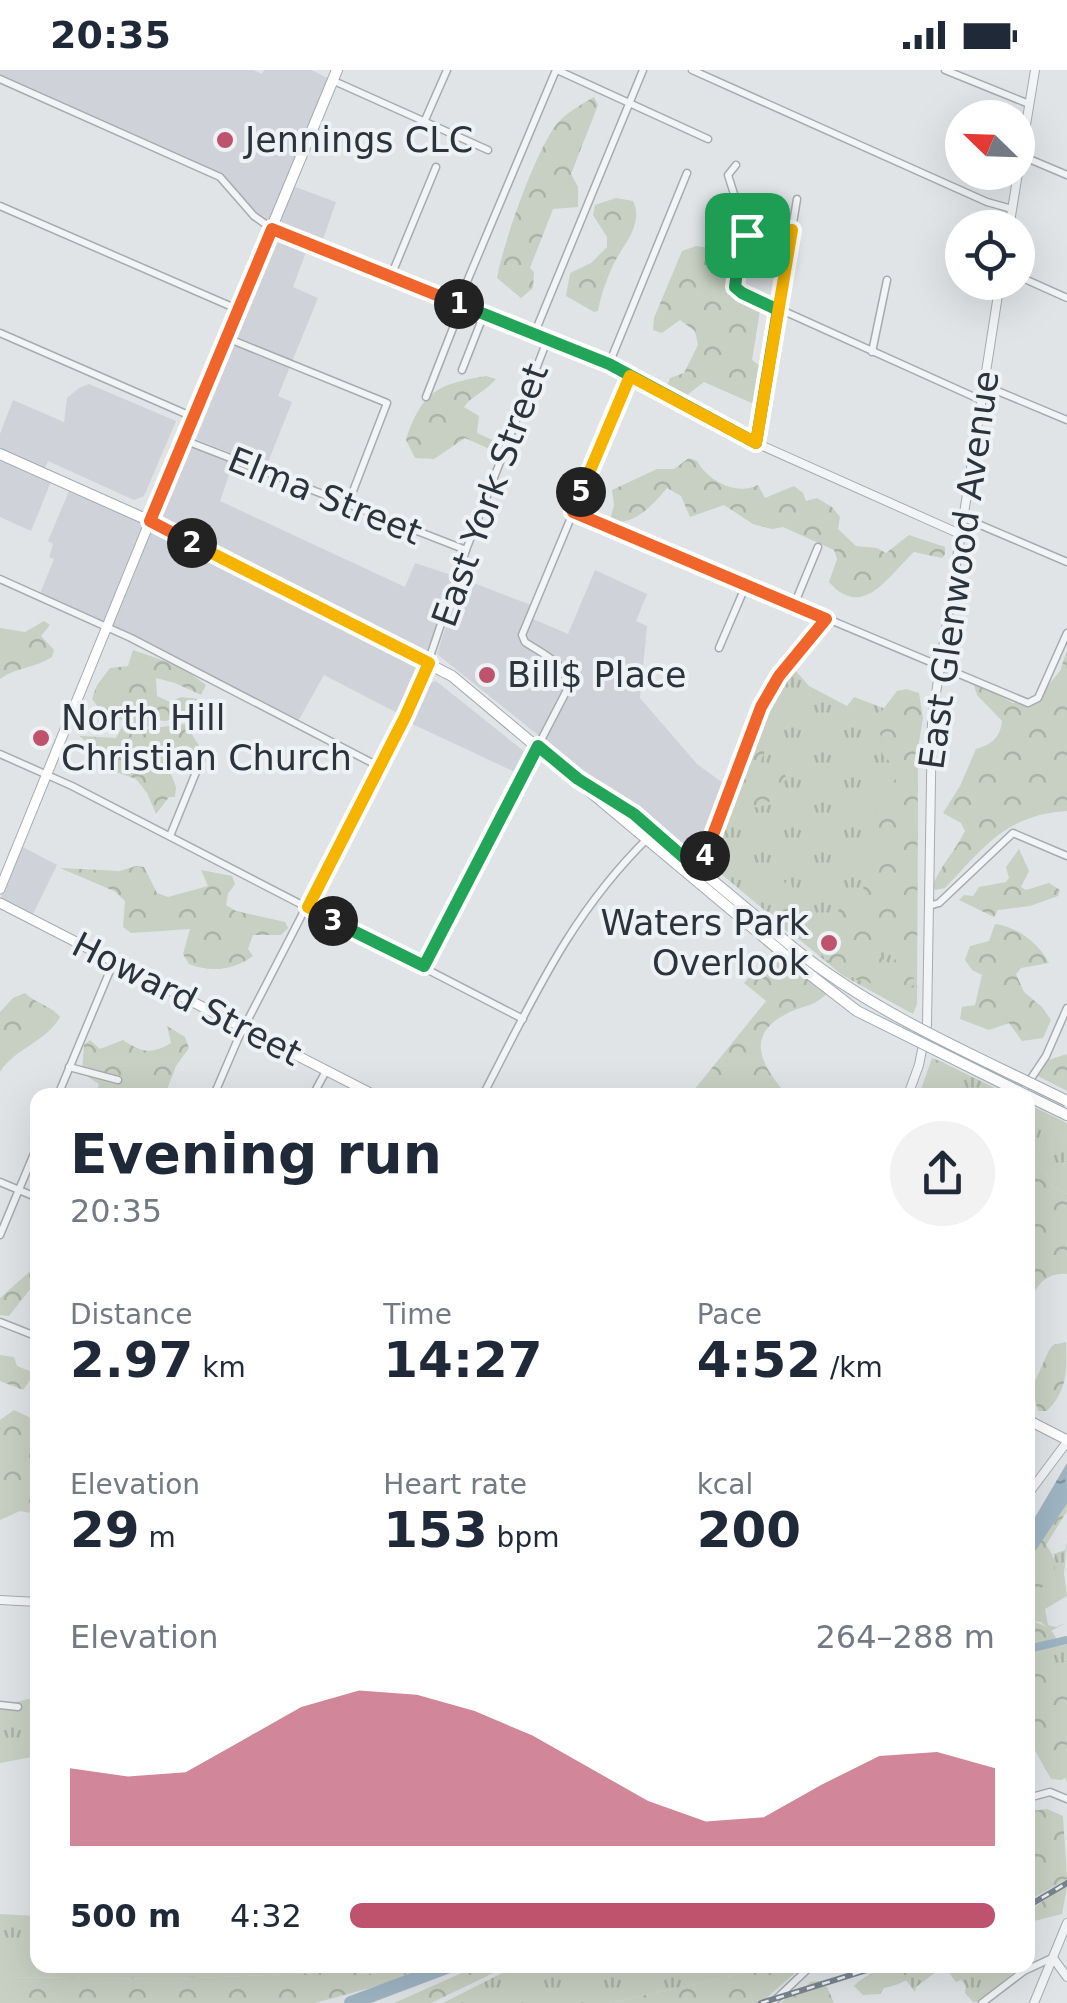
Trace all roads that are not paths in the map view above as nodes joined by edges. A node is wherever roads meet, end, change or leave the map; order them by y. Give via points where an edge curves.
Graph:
1 (447, 70) edge
2 (557, 70) edge
3 (643, 70) edge
4 (692, 70) edge
5 (945, 70) edge
6 (1035, 70) edge
7 (335, 75) edge
8 (0, 78) edge
9 (1018, 100) edge
10 (1029, 100) edge
11 (629, 102) junction
12 (425, 120) junction
13 (708, 139) dead end
14 (488, 150) dead end
15 (1035, 161) edge
16 (736, 165) dead end
17 (436, 167) dead end
18 (687, 174) dead end
19 (1067, 175) edge
20 (1016, 190) edge
21 (797, 198) dead end
22 (0, 206) edge
23 (1012, 210) joint
24 (272, 229) junction
25 (792, 230) junction
26 (747, 235) junction
27 (392, 276) junction
28 (886, 280) dead end
29 (1035, 284) edge
30 (1067, 298) edge
31 (997, 300) edge
32 (460, 304) junction
33 (238, 310) junction
34 (778, 310) junction
35 (484, 314) junction
36 (535, 332) junction
37 (0, 333) edge
38 (227, 338) junction
39 (548, 338) junction
40 (872, 352) junction
41 (609, 364) junction
42 (462, 370) dead end
43 (630, 376) junction
44 (983, 385) junction
45 (426, 396) dead end
46 (981, 400) junction
47 (194, 417) junction
48 (1067, 420) edge
49 (184, 440) junction
50 (756, 443) junction
51 (0, 454) edge
52 (348, 504) junction
53 (573, 512) junction
54 (964, 518) junction
55 (150, 521) junction
56 (960, 534) junction
57 (818, 547) dead end
58 (466, 550) junction
59 (1067, 562) edge
60 (0, 579) edge
61 (746, 585) junction
62 (794, 605) junction
63 (826, 619) junction
64 (108, 626) junction
65 (1067, 632) edge
66 (719, 648) dead end
67 (429, 663) junction
68 (940, 666) junction
69 (538, 746) junction
70 (0, 754) edge
71 (202, 760) dead end
72 (380, 766) junction
73 (47, 774) junction
74 (170, 836) junction
75 (650, 836) junction
76 (1067, 856) edge
77 (699, 876) junction
78 (0, 889) edge
79 (0, 903) edge
80 (929, 906) junction
81 (308, 907) junction
82 (793, 954) junction
83 (114, 961) junction
84 (424, 966) junction
85 (1067, 1008) edge
86 (523, 1018) junction
87 (244, 1028) junction
88 (69, 1067) junction
89 (326, 1070) junction
90 (118, 1080) dead end
91 (61, 1088) edge
92 (217, 1088) edge
93 (317, 1088) edge
94 (361, 1088) edge
95 (487, 1088) edge
96 (910, 1088) edge
97 (1010, 1088) edge
98 (1028, 1088) edge
99 (1035, 1100) edge
100 (1067, 1101) edge
101 (1067, 1116) edge
102 (30, 1163) edge
103 (0, 1182) edge
104 (19, 1190) junction
105 (30, 1195) edge
106 (0, 1235) edge
107 (0, 1322) edge
108 (30, 1334) edge
109 (1035, 1424) edge
110 (1067, 1441) edge
111 (1035, 1484) edge
112 (0, 1600) edge
113 (30, 1602) edge
114 (0, 1705) edge
115 (18, 1707) dead end
116 (1035, 1796) edge
117 (1067, 1799) edge
118 (1067, 1923) edge
119 (1053, 1958) junction
120 (1035, 1967) edge
121 (804, 1973) edge
122 (1023, 1973) edge
123 (1067, 1977) edge
124 (772, 2003) edge
125 (982, 2003) edge
126 (1034, 2003) edge

1 - 12 street
2 - 11 street
2 - 32 street
3 - 11 street, East York Street
4 - 23 street
5 - 9 street
6 - 10 street
7 - 12 street
7 - 24 main road
8 - 24 street via 220,176
11 - 13 street
11 - 36 street, East York Street
12 - 14 street
15 - 19 street
16 - 26 street via 728,175
17 - 27 street
18 - 41 street
20 - 23 street
21 - 25 street
22 - 33 street
24 - 27 street
24 - 33 main road
25 - 26 street
25 - 34 street
26 - 34 street via 735,287
27 - 32 street
28 - 40 street
29 - 30 street
31 - 44 street, East Glenwood Avenue
32 - 35 street
32 - 45 street
33 - 38 main road
34 - 40 street
34 - 50 street
35 - 36 street
35 - 42 street
36 - 39 street
37 - 47 street, Elma Street
38 - 47 main road
38 - 52 street via 387,403
39 - 41 street
39 - 58 street, East York Street
40 - 46 street
41 - 43 street
43 - 50 street
43 - 53 street
44 - 46 street, East Glenwood Avenue
44 - 48 street
46 - 54 street, East Glenwood Avenue
47 - 49 main road
49 - 52 street, Elma Street
49 - 55 main road
50 - 56 street
51 - 55 main road
52 - 58 street, Elma Street
53 - 61 street
53 - 69 street via 522,634 569,681
54 - 56 street, East Glenwood Avenue
54 - 59 street
55 - 64 main road
55 - 67 main road
56 - 68 street, East Glenwood Avenue
57 - 62 street
58 - 67 street, East York Street
60 - 64 street
61 - 62 street
61 - 66 street
62 - 63 street
63 - 68 street
63 - 77 street via 761,707
64 - 72 street
64 - 73 main road
65 - 68 street via 1030,703
67 - 69 main road
67 - 72 street, East York Street
68 - 80 street, East Glenwood Avenue via 931,739
69 - 75 main road
69 - 84 street
70 - 73 street
71 - 74 street
72 - 81 street, East York Street
73 - 74 street
73 - 78 main road
74 - 81 street
75 - 77 main road
75 - 86 street via 580,916
76 - 80 street via 1012,833
77 - 82 main road
79 - 83 main road, Howard Street
80 - 96 street, East Glenwood Avenue via 927,1025
81 - 84 street
81 - 87 street, East York Street
82 - 97 main road, bridge via 857,1012
82 - 100 main road, bridge via 890,1013
83 - 87 main road, Howard Street
83 - 88 street
84 - 86 street
85 - 98 street
86 - 95 street
87 - 89 main road, Howard Street
87 - 92 street, East York Street
88 - 90 street
88 - 91 street
89 - 93 street
89 - 94 main road, Howard Street
99 - 101 main road
102 - 104 street
103 - 104 street
104 - 105 street
104 - 106 street
107 - 108 street
109 - 110 main road
110 - 111 street
112 - 113 street
114 - 115 street
116 - 117 street via 1050,1792
118 - 119 street
119 - 120 street
119 - 123 street
119 - 126 street
121 - 124 street
122 - 125 street

